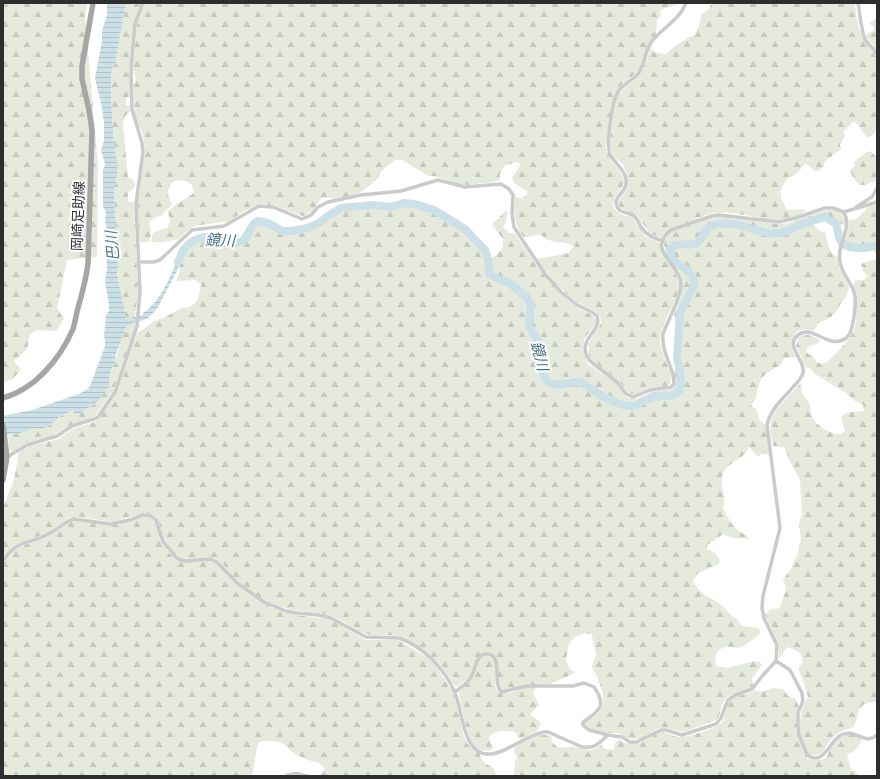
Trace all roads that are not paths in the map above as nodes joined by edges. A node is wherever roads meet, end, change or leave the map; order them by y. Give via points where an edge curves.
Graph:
1 (93, 3) edge
2 (143, 3) edge
3 (686, 3) edge
4 (858, 3) edge
5 (877, 54) edge
6 (877, 188) edge
7 (877, 202) edge
8 (844, 212) junction
9 (662, 241) junction
10 (139, 262) junction
11 (3, 398) edge
12 (3, 425) edge
13 (7, 457) junction
14 (3, 480) edge
15 (3, 561) edge
16 (776, 662) junction
17 (455, 692) junction
18 (608, 734) junction
19 (877, 735) edge
20 (286, 776) edge
21 (307, 776) edge

1 - 11 main road, 岡崎足助線 via 82,66 83,86 92,131 86,279 74,327 62,350 31,384
2 - 10 street via 135,28 131,70 132,109 143,151 136,204
3 - 9 street via 680,14 651,43 637,75 619,90 615,100 609,141 610,154 626,178 625,187 616,201 618,208 635,216 646,233
4 - 5 street via 864,35
6 - 8 street via 872,197
7 - 8 street
8 - 9 street via 825,208 778,222 725,215 712,216 671,230
8 - 16 street via 847,225 839,254 842,270 855,296 851,332 846,338 832,342 810,332 798,335 793,344 803,367 802,375 774,410 767,425 780,528 762,608 777,645
9 - 10 street via 664,255 681,281 681,289 662,334 663,350 674,377 674,384 633,397 625,393 617,382 590,361 585,346 598,324 597,316 577,305 546,275 514,226 513,195 501,184 465,187 438,180 401,191 361,195 328,202 302,219 273,208 259,206 224,226 192,230 160,260
10 - 13 street via 137,326 115,392 98,417 72,426 57,436 27,444
12 - 13 main road
13 - 14 main road
15 - 17 street via 14,548 49,534 74,518 110,524 147,515 156,520 163,542 178,558 185,561 217,562 237,583 272,606 331,618 366,637 394,637 405,640 438,664
16 - 18 street via 752,689 728,700 721,718 713,725 682,735 661,730 637,742
16 - 19 street via 790,670 803,695 803,703 798,713 798,726 807,755 818,758 824,755 833,742 845,733 868,739
17 - 18 street via 468,739 473,748 482,753 496,753 544,732 587,748 596,745
17 - 18 street via 470,678 480,657 488,654 496,662 497,685 502,692 527,686 573,686 584,683 594,687 600,697 601,707 582,725 589,730
20 - 21 street via 295,773

